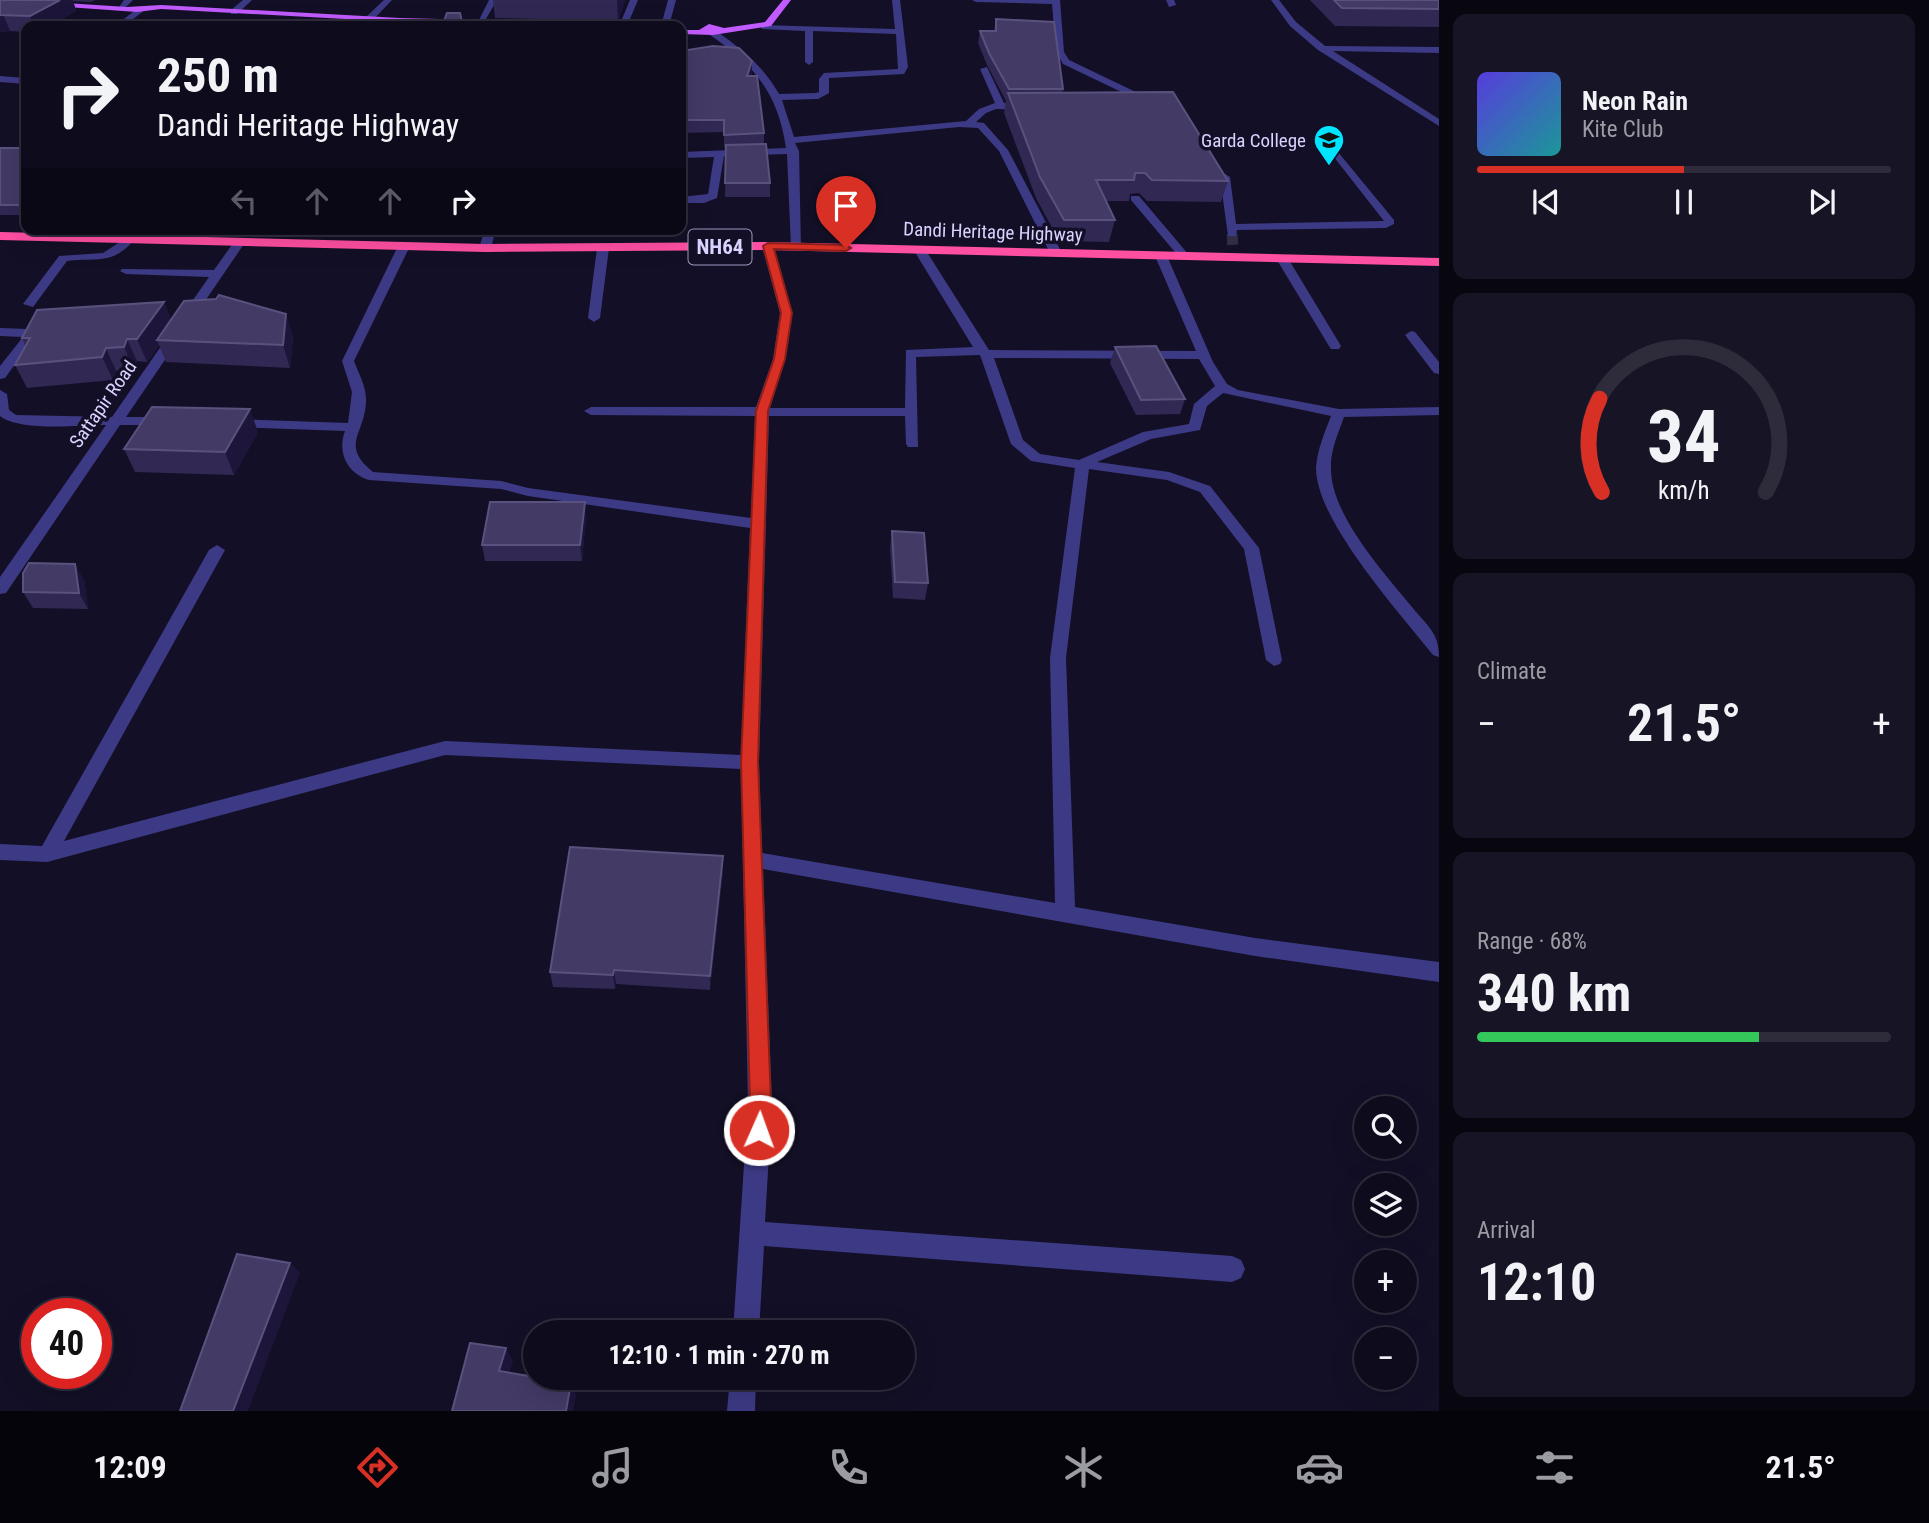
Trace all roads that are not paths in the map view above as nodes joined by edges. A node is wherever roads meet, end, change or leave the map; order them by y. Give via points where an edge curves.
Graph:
1 (147, 0) edge
2 (248, 0) edge
3 (388, 0) edge
4 (493, 0) edge
5 (634, 0) edge
6 (672, 0) edge
7 (776, 0) edge
8 (788, 0) edge
9 (896, 0) edge
10 (976, 0) edge
11 (1275, 0) edge
12 (1056, 1) edge
13 (40, 4) edge
14 (126, 6) edge
15 (140, 9) junction
16 (234, 12) junction
17 (766, 15) junction
18 (777, 16) junction
19 (369, 19) junction
20 (125, 21) edge
21 (275, 21) edge
22 (443, 21) edge
23 (481, 21) edge
24 (626, 21) edge
25 (666, 21) edge
26 (762, 27) junction
27 (808, 28) junction
28 (686, 29) edge
29 (712, 30) junction
30 (900, 32) junction
31 (1321, 48) junction
32 (736, 49) junction
33 (1439, 50) edge
34 (723, 51) edge
35 (809, 62) dead end
36 (984, 69) dead end
37 (0, 79) edge
38 (21, 81) edge
39 (775, 97) junction
40 (1000, 106) junction
41 (1040, 107) edge
42 (1132, 108) edge
43 (970, 123) junction
44 (1439, 123) edge
45 (1324, 138) dead end
46 (793, 146) junction
47 (719, 154) junction
48 (686, 155) edge
49 (1225, 177) edge
50 (1135, 198) edge
51 (686, 200) edge
52 (21, 235) edge
53 (79, 235) edge
54 (489, 235) edge
55 (0, 236) edge
56 (129, 239) junction
57 (240, 241) junction
58 (404, 246) junction
59 (768, 246) junction
60 (797, 247) junction
61 (485, 248) junction
62 (603, 248) junction
63 (919, 249) junction
64 (1056, 253) junction
65 (1161, 256) junction
66 (1184, 256) junction
67 (1283, 260) junction
68 (1439, 262) edge
69 (126, 271) dead end
70 (217, 274) junction
71 (29, 304) dead end
72 (594, 318) dead end
73 (0, 332) edge
74 (1411, 335) dead end
75 (1335, 346) dead end
76 (984, 352) junction
77 (1204, 355) junction
78 (1439, 370) edge
79 (0, 375) edge
80 (1222, 387) junction
81 (0, 394) edge
82 (591, 411) dead end
83 (762, 411) junction
84 (1439, 411) edge
85 (911, 412) junction
86 (1339, 413) junction
87 (116, 419) junction
88 (186, 422) edge
89 (214, 423) edge
90 (353, 427) junction
91 (913, 444) dead end
92 (1083, 463) junction
93 (758, 524) junction
94 (217, 550) dead end
95 (0, 589) edge
96 (1439, 651) edge
97 (1274, 660) dead end
98 (750, 762) junction
99 (0, 852) edge
100 (47, 854) junction
101 (752, 859) junction
102 (1065, 914) junction
103 (1439, 972) edge
104 (752, 1233) junction
105 (1232, 1269) dead end
106 (747, 1320) edge
107 (742, 1390) edge
108 (741, 1411) edge

1 - 15 street
2 - 16 street
3 - 19 street
4 - 23 street
5 - 24 street
6 - 25 street
7 - 17 main road
8 - 18 main road
9 - 30 street
10 - 12 street
11 - 31 street
12 - 42 street via 1062,58 1145,102
13 - 14 main road
14 - 15 main road
15 - 16 main road
15 - 20 street
15 - 21 main road
16 - 19 main road
17 - 18 main road
17 - 29 main road via 755,24
18 - 26 main road
19 - 22 main road
26 - 27 street
26 - 29 main road
27 - 30 street
27 - 35 street
28 - 29 main road
29 - 32 street
30 - 39 street via 901,72 827,75 824,93 818,96
31 - 33 street
31 - 44 street
32 - 34 street
32 - 39 street via 766,79
36 - 40 street
37 - 38 street
39 - 46 street
40 - 41 street
40 - 43 street via 979,110
43 - 46 street
43 - 64 street via 987,129 1003,150
45 - 49 street via 1390,222 1386,225 1232,230
46 - 47 street
46 - 60 street
47 - 48 street
47 - 51 street via 713,196
50 - 66 street
52 - 55 highway, Dandi Heritage Highway / NH64
53 - 56 highway, Dandi Heritage Highway / NH64
54 - 61 street
56 - 57 highway, Dandi Heritage Highway / NH64
56 - 71 street via 117,253 63,258
57 - 58 highway, Dandi Heritage Highway / NH64
57 - 70 street, Sattapir Road
58 - 61 highway, Dandi Heritage Highway / NH64
58 - 90 street via 348,361 359,391
59 - 60 highway, Dandi Heritage Highway / NH64
59 - 62 highway, Dandi Heritage Highway / NH64
59 - 83 street via 786,313 779,359
60 - 63 highway, Dandi Heritage Highway / NH64
61 - 62 highway, Dandi Heritage Highway / NH64
62 - 72 street
63 - 64 highway, Dandi Heritage Highway / NH64
63 - 76 street
64 - 65 highway, Dandi Heritage Highway / NH64
65 - 66 highway, Dandi Heritage Highway / NH64
65 - 77 street
66 - 67 highway, Dandi Heritage Highway / NH64 via 1234,253
67 - 68 highway, Dandi Heritage Highway / NH64
67 - 75 street
69 - 70 street
70 - 87 street, Sattapir Road
73 - 79 street via 22,332 29,337
74 - 78 street
76 - 77 street
76 - 85 street via 910,353
76 - 92 street via 1016,441 1024,450 1036,458
77 - 80 street
80 - 86 street
80 - 92 street via 1201,404 1195,427 1148,435
81 - 87 street via 3,412 12,419
82 - 83 street
83 - 85 street
83 - 93 street
84 - 86 street
85 - 91 street
86 - 96 street via 1323,474 1330,500 1362,552
87 - 88 street
87 - 95 street, Sattapir Road
89 - 90 street
90 - 93 street via 347,453 352,464 369,476 501,485
92 - 97 street via 1169,476 1205,489 1251,548
92 - 102 street via 1058,658
93 - 98 street
94 - 100 street
98 - 100 street via 445,748
98 - 101 street
99 - 100 street
101 - 102 street
101 - 104 street via 760,1104
102 - 103 street
104 - 105 street
104 - 106 street
107 - 108 street

